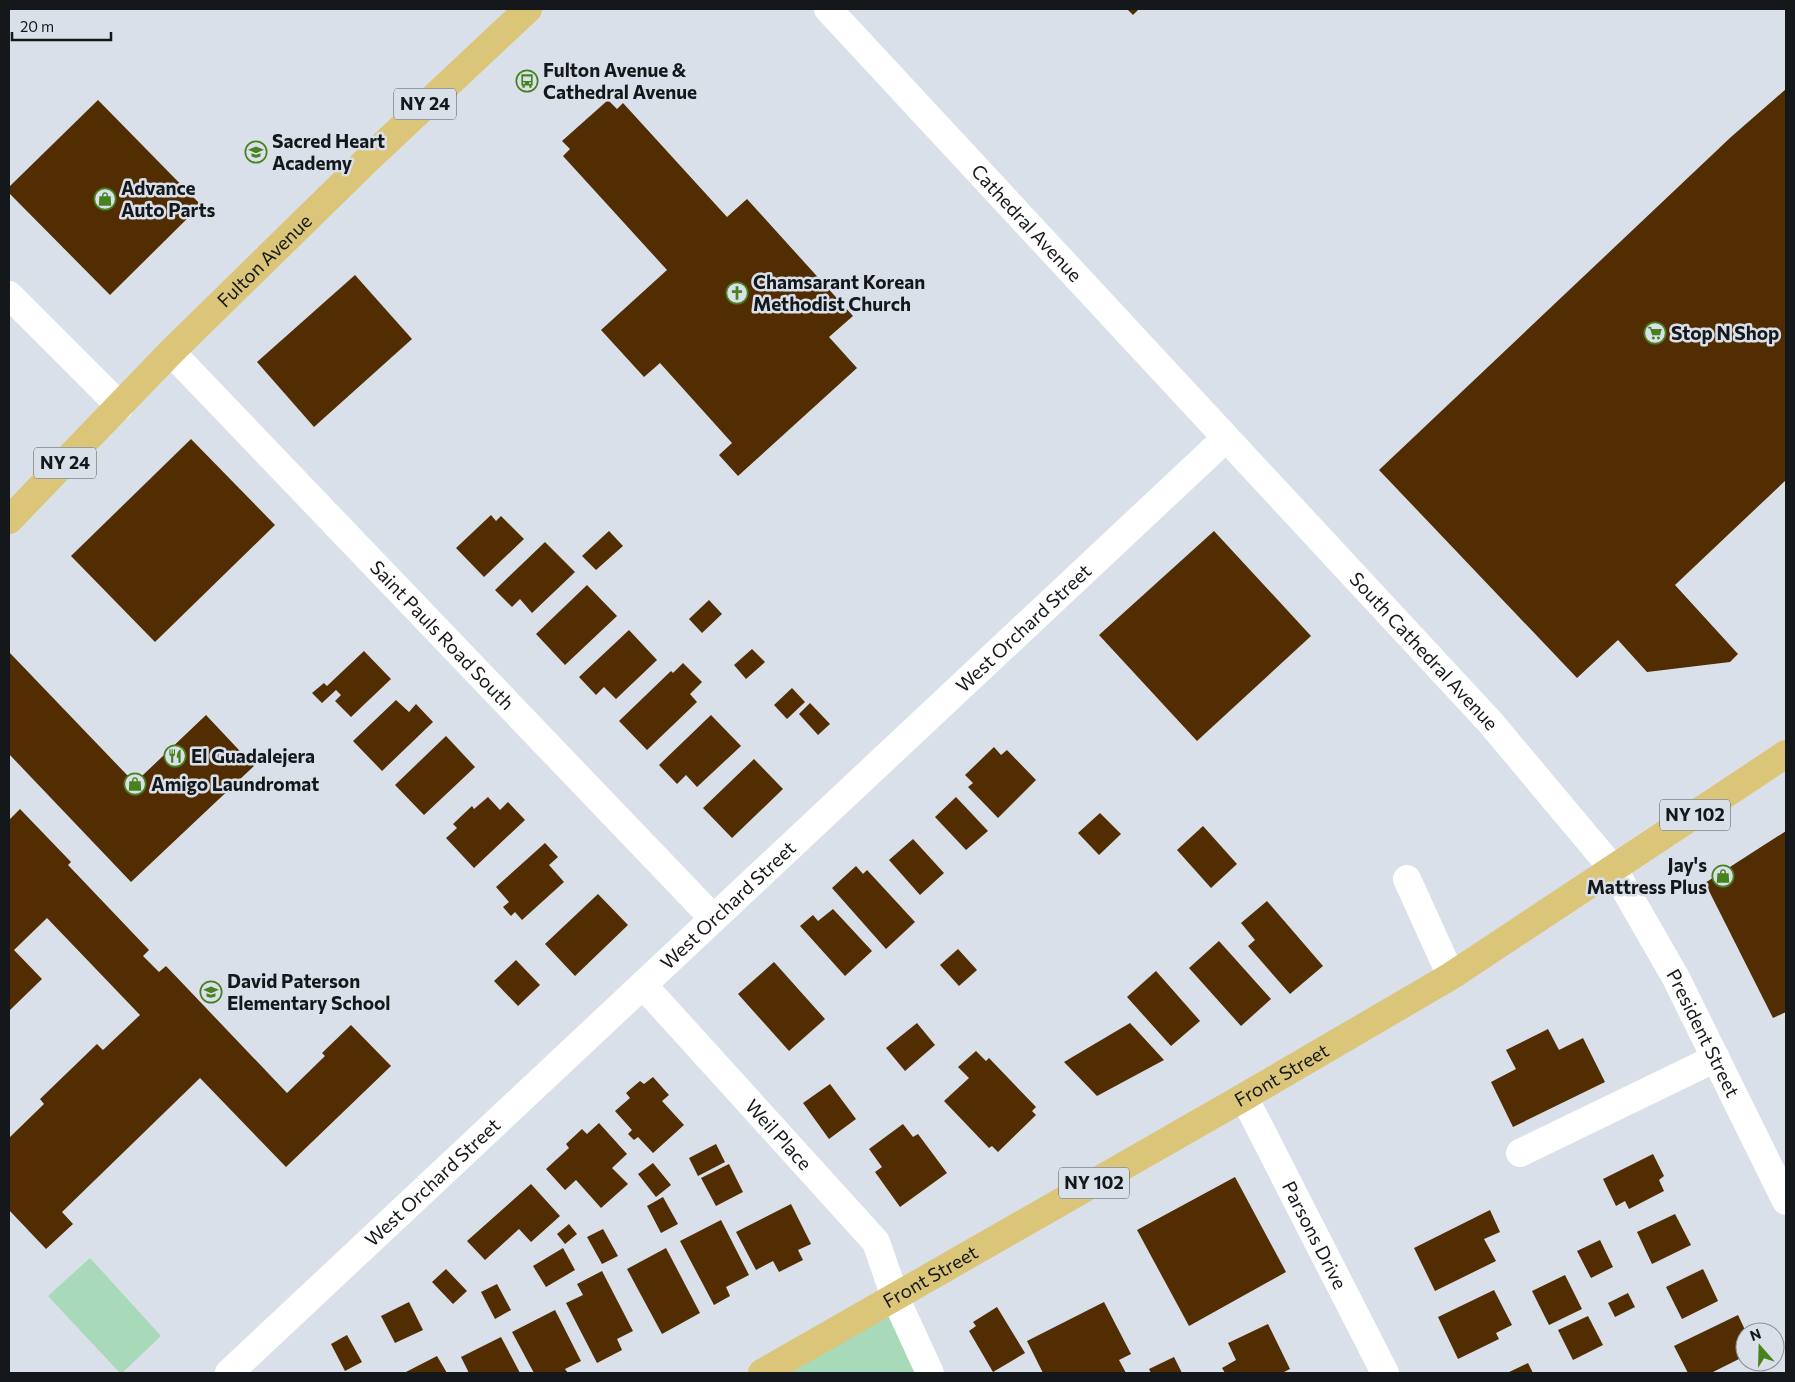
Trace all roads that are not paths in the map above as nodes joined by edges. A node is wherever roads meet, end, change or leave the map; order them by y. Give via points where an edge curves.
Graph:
1 (528, 9) edge
2 (828, 9) edge
3 (9, 295) edge
4 (171, 352) junction
5 (120, 406) junction
6 (1226, 438) junction
7 (9, 520) edge
8 (1786, 754) edge
9 (1614, 870) junction
10 (1407, 879) dead end
11 (713, 918) junction
12 (1451, 976) junction
13 (643, 985) junction
14 (1716, 1058) junction
15 (1244, 1097) junction
16 (1520, 1153) dead end
17 (1786, 1201) edge
18 (895, 1297) junction
19 (229, 1373) edge
20 (762, 1373) edge
21 (930, 1373) edge
22 (1385, 1373) edge

1 - 4 main road, Fulton Avenue / NY 24
2 - 6 street, Cathedral Avenue
3 - 5 street
4 - 5 main road, Fulton Avenue / NY 24
4 - 11 street, Saint Pauls Road South
5 - 7 main road, Fulton Avenue / NY 24
6 - 9 street, South Cathedral Avenue via 1490,722
6 - 11 street, West Orchard Street
8 - 9 main road, Front Street / NY 102
9 - 12 main road, Front Street / NY 102
9 - 14 street, President Street via 1676,978
10 - 12 street
11 - 13 street, West Orchard Street
12 - 15 main road, Front Street / NY 102
13 - 18 street, Weil Place via 876,1242
13 - 19 street, West Orchard Street
14 - 16 street
14 - 17 street, President Street
15 - 18 main road, Front Street / NY 102
15 - 22 street, Parsons Drive
18 - 20 main road, Front Street / NY 102
18 - 21 street, Weil Place

